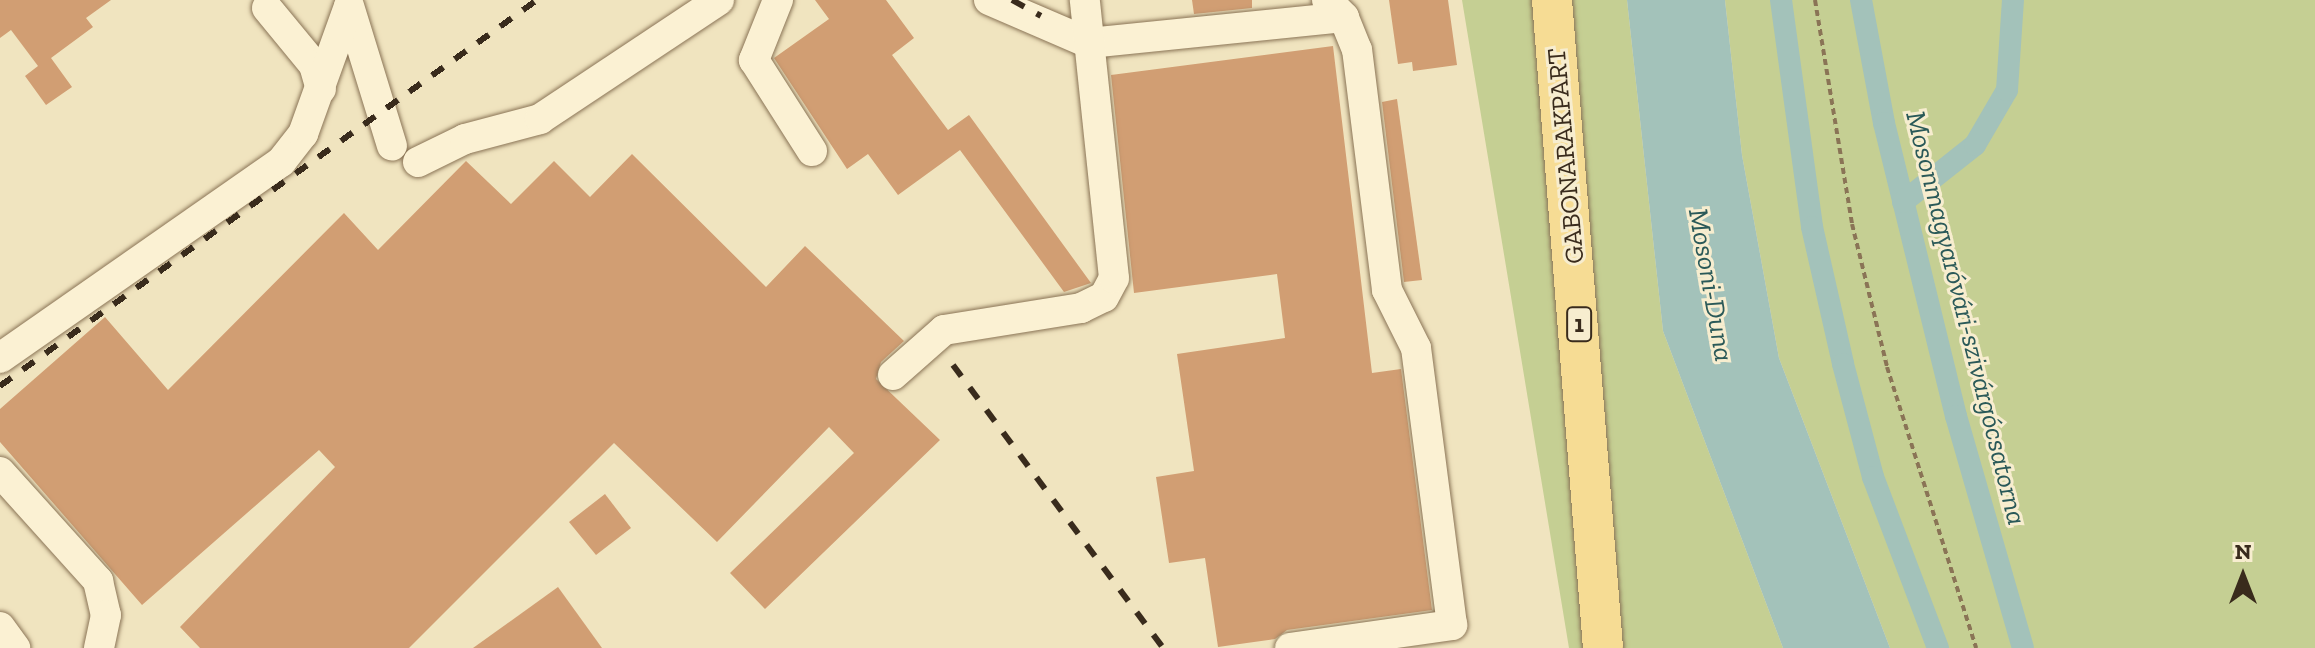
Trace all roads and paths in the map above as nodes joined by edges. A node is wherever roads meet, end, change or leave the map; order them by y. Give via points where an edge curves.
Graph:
1 (719, 0) edge
2 (778, 0) edge
3 (989, 0) edge
4 (1085, 0) edge
5 (1552, 0) edge
6 (1815, 0) edge
7 (349, 5) edge
8 (267, 8) dead end
9 (1336, 9) edge
10 (1089, 43) junction
11 (321, 89) junction
12 (392, 146) dead end
13 (812, 151) dead end
14 (418, 162) dead end
15 (0, 358) edge
16 (893, 375) dead end
17 (0, 472) edge
18 (0, 627) edge
19 (15, 648) edge
20 (99, 648) edge
21 (1290, 648) edge
22 (1603, 648) edge
23 (1976, 648) edge

1 - 14 lane via 540,119 465,139
2 - 13 lane via 754,60
3 - 10 lane
4 - 10 lane
5 - 22 main road, GABONARAKPART / 1
6 - 23 path via 1862,267 1887,367
7 - 11 lane
7 - 12 lane
8 - 11 lane via 314,65
9 - 10 lane
9 - 21 lane via 1357,50 1387,290 1416,348 1452,625
10 - 16 lane via 1114,278 1104,297 1081,308 944,330
11 - 15 lane via 303,134 281,162
17 - 20 lane via 98,581 106,615
18 - 19 lane

